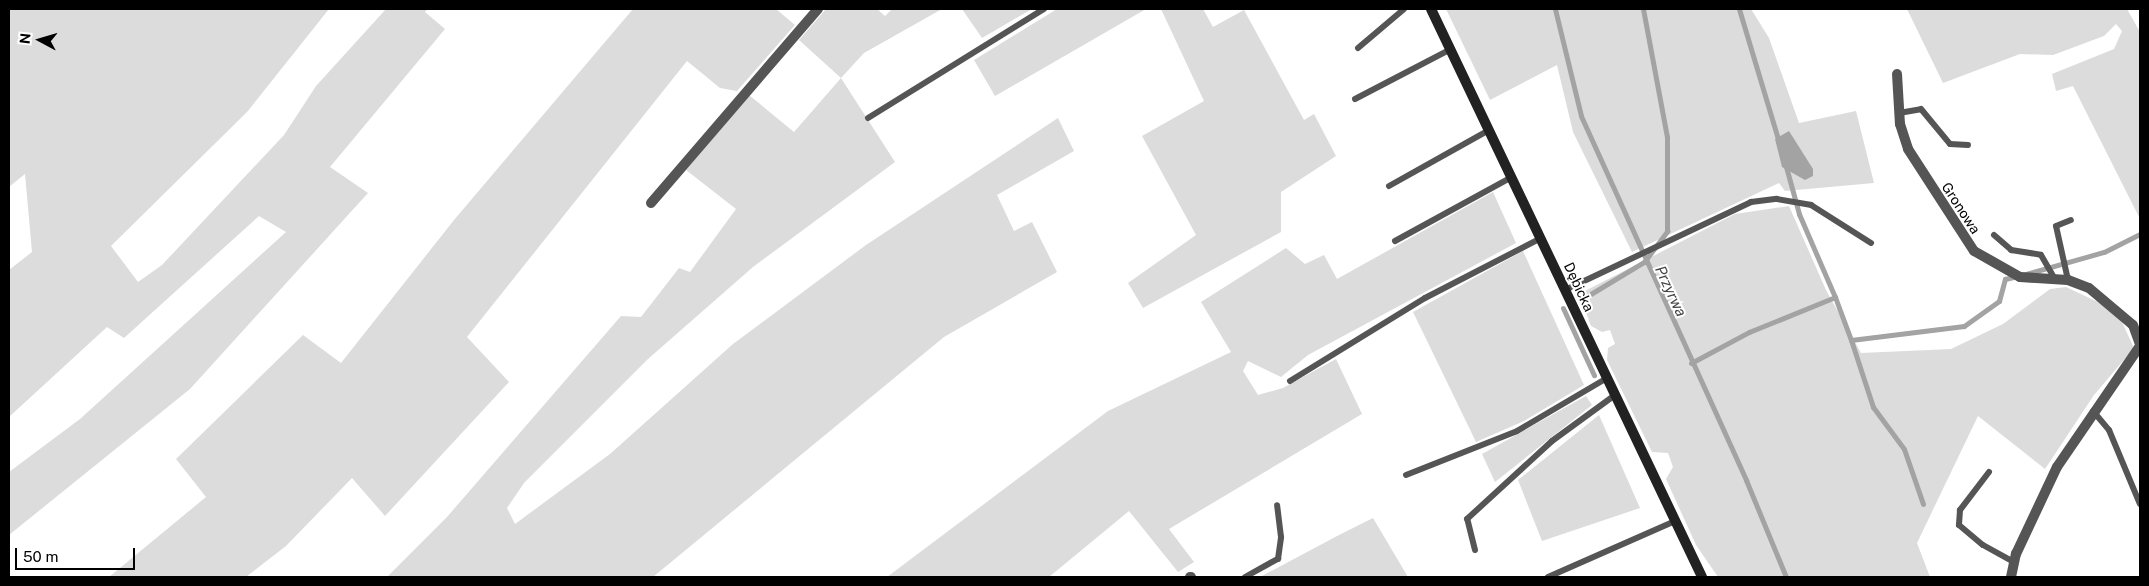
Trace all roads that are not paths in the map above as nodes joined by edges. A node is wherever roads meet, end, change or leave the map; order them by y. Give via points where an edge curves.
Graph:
1 (818, 9) edge
2 (1044, 9) edge
3 (1404, 9) edge
4 (1431, 9) edge
5 (1358, 48) dead end
6 (1451, 49) junction
7 (1897, 74) dead end
8 (1355, 100) dead end
9 (1899, 113) junction
10 (868, 118) dead end
11 (1489, 130) junction
12 (1968, 146) dead end
13 (1512, 176) junction
14 (1389, 186) dead end
15 (651, 203) dead end
16 (2071, 220) dead end
17 (1994, 235) dead end
18 (1541, 238) junction
19 (1395, 241) dead end
20 (1871, 243) dead end
21 (2055, 279) junction
22 (2068, 280) junction
23 (1565, 290) junction
24 (2140, 345) edge
25 (1607, 378) junction
26 (1290, 381) dead end
27 (1615, 395) junction
28 (2093, 411) junction
29 (1989, 472) dead end
30 (1406, 475) dead end
31 (2140, 504) edge
32 (1276, 505) dead end
33 (1676, 521) junction
34 (1476, 550) dead end
35 (2014, 562) junction
36 (1245, 577) edge
37 (1548, 577) edge
38 (1702, 577) edge
39 (2011, 577) edge

1 - 15 street
2 - 10 lane
3 - 5 lane
4 - 6 street, Dębicka
6 - 8 lane
6 - 11 street, Dębicka
7 - 9 street, Gronowa
9 - 12 lane via 1921,109 1950,144
9 - 21 street, Gronowa via 1908,149 1974,252 2020,277
11 - 13 street, Dębicka
11 - 14 lane
13 - 18 street, Dębicka
13 - 19 lane
16 - 22 lane via 2056,226
17 - 21 lane via 2011,250 2041,255
18 - 23 street, Dębicka
18 - 26 lane via 1425,298
20 - 23 lane via 1811,205 1777,199 1751,202
21 - 22 street, Gronowa
22 - 24 street, Gronowa via 2111,302 2133,326
23 - 25 street, Dębicka
24 - 28 street, Gronowa via 2133,362
25 - 27 street, Dębicka
25 - 30 lane via 1517,431
27 - 33 street, Dębicka
27 - 34 lane via 1552,441 1467,519
28 - 31 lane via 2109,430
28 - 35 street, Gronowa via 2057,466
29 - 35 lane via 1960,510 1959,525 1983,545
32 - 36 lane via 1282,537 1278,559
33 - 37 lane
33 - 38 street, Dębicka
35 - 39 street, Gronowa

